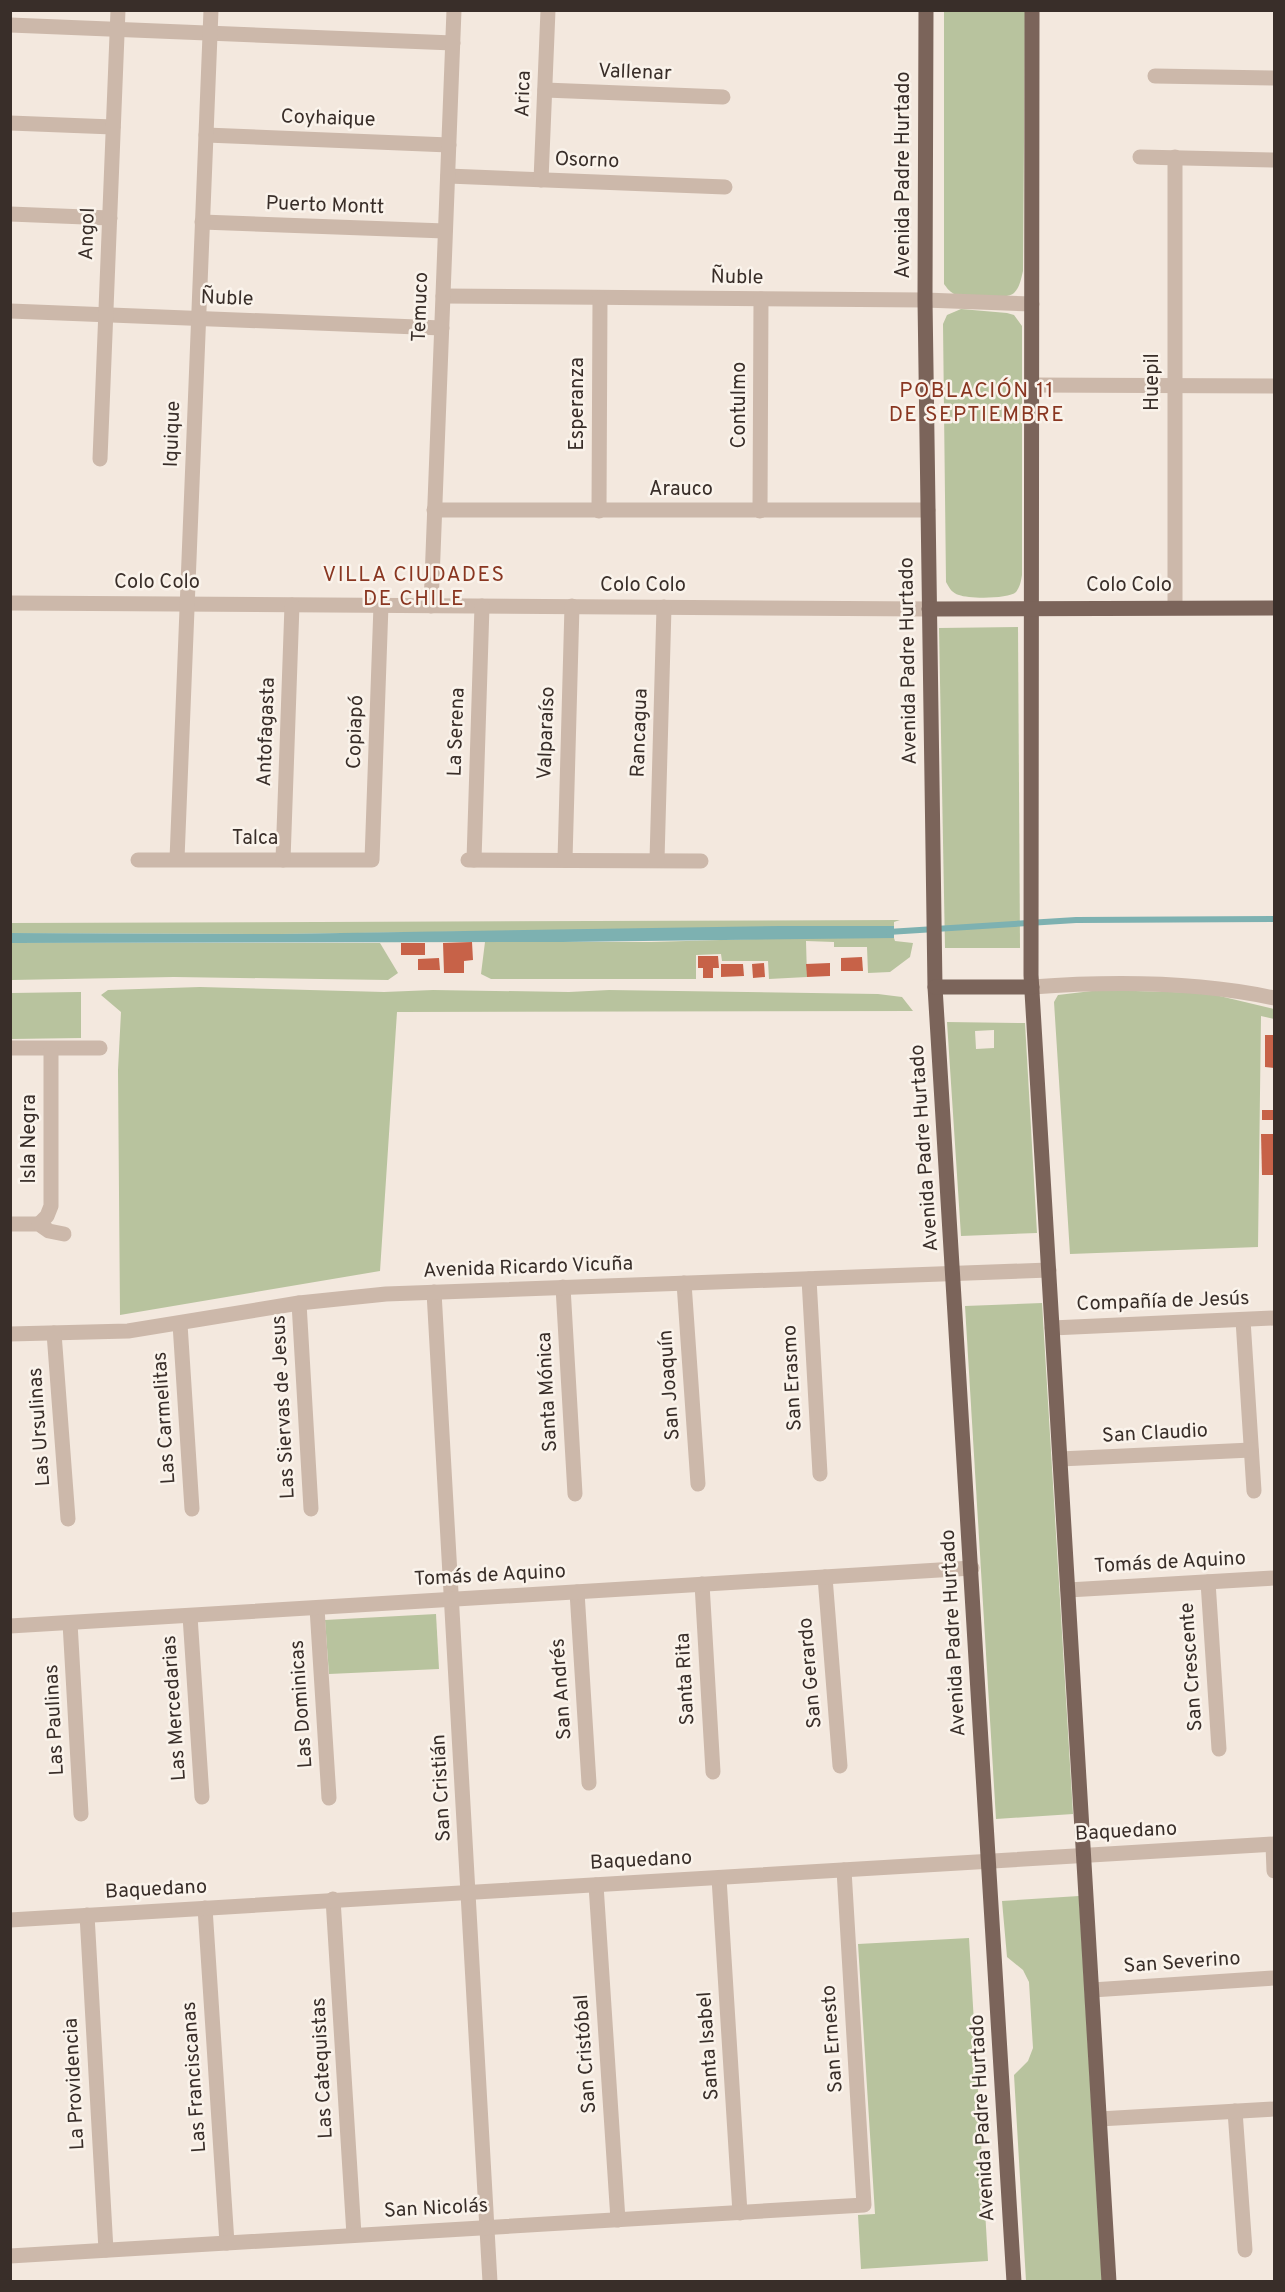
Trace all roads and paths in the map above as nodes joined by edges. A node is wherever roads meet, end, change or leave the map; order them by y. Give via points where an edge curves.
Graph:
1 (118, 10) edge
2 (211, 10) edge
3 (454, 10) edge
4 (548, 10) edge
5 (926, 10) edge
6 (1032, 10) edge
7 (10, 24) edge
8 (117, 29) junction
9 (210, 33) junction
10 (453, 42) junction
11 (1155, 76) dead end
12 (1275, 78) edge
13 (545, 90) junction
14 (723, 97) dead end
15 (10, 123) edge
16 (114, 127) junction
17 (206, 135) junction
18 (449, 145) junction
19 (1140, 157) dead end
20 (1175, 157) junction
21 (1275, 160) edge
22 (448, 176) junction
23 (541, 180) junction
24 (725, 187) dead end
25 (10, 214) edge
26 (110, 218) junction
27 (202, 222) junction
28 (445, 231) junction
29 (443, 296) junction
30 (600, 298) junction
31 (761, 300) junction
32 (925, 300) junction
33 (1032, 304) junction
34 (10, 311) edge
35 (106, 315) junction
36 (198, 318) junction
37 (442, 328) junction
38 (1174, 384) junction
39 (1030, 385) junction
40 (1275, 386) edge
41 (100, 459) dead end
42 (434, 510) junction
43 (928, 510) junction
44 (599, 511) junction
45 (760, 511) junction
46 (10, 603) edge
47 (187, 604) junction
48 (292, 605) junction
49 (381, 605) junction
50 (430, 606) junction
51 (482, 606) junction
52 (572, 606) junction
53 (664, 607) junction
54 (1032, 607) junction
55 (1175, 608) junction
56 (1275, 608) edge
57 (928, 609) junction
58 (177, 859) junction
59 (138, 860) dead end
60 (283, 860) junction
61 (372, 860) joint
62 (565, 860) junction
63 (657, 860) junction
64 (701, 861) dead end
65 (935, 987) junction
66 (1032, 987) junction
67 (1275, 998) edge
68 (10, 1048) edge
69 (100, 1048) dead end
70 (51, 1049) junction
71 (10, 1224) edge
72 (39, 1224) junction
73 (64, 1234) dead end
74 (1049, 1270) junction
75 (954, 1274) junction
76 (809, 1279) junction
77 (684, 1283) junction
78 (563, 1287) junction
79 (434, 1292) junction
80 (298, 1303) junction
81 (1275, 1318) edge
82 (1243, 1320) junction
83 (180, 1324) junction
84 (1052, 1328) junction
85 (54, 1333) junction
86 (10, 1334) edge
87 (1251, 1450) junction
88 (1060, 1459) junction
89 (819, 1474) dead end
90 (698, 1484) dead end
91 (1254, 1491) dead end
92 (575, 1494) dead end
93 (192, 1509) dead end
94 (311, 1509) dead end
95 (68, 1519) dead end
96 (972, 1568) junction
97 (825, 1577) junction
98 (1275, 1578) edge
99 (1208, 1582) junction
100 (702, 1584) junction
101 (1068, 1590) junction
102 (577, 1592) junction
103 (452, 1600) junction
104 (317, 1608) junction
105 (190, 1616) junction
106 (70, 1623) junction
107 (10, 1626) edge
108 (1219, 1749) dead end
109 (840, 1766) dead end
110 (713, 1772) dead end
111 (589, 1784) dead end
112 (202, 1797) dead end
113 (329, 1798) dead end
114 (81, 1814) dead end
115 (1274, 1844) edge
116 (1084, 1856) junction
117 (989, 1862) junction
118 (844, 1870) junction
119 (1275, 1871) edge
120 (719, 1878) junction
121 (596, 1885) junction
122 (469, 1893) junction
123 (333, 1899) junction
124 (205, 1908) junction
125 (87, 1915) junction
126 (10, 1920) edge
127 (1275, 1978) edge
128 (1092, 1990) junction
129 (1275, 2109) edge
130 (1235, 2111) junction
131 (1099, 2119) junction
132 (864, 2205) joint
133 (740, 2213) junction
134 (618, 2220) junction
135 (488, 2227) junction
136 (354, 2235) junction
137 (227, 2243) junction
138 (106, 2250) junction
139 (1245, 2250) dead end
140 (10, 2256) edge
141 (490, 2282) edge
142 (1014, 2282) edge
143 (1109, 2282) edge

1 - 8 street, Angol
2 - 9 street, Iquique
3 - 10 street, Temuco
4 - 13 street, Arica
5 - 32 main road, Avenida Padre Hurtado
6 - 33 main road
7 - 8 street
8 - 9 street
8 - 16 street, Angol
9 - 10 street
9 - 17 street, Iquique
10 - 18 street, Temuco
11 - 12 street
13 - 14 street, Vallenar
13 - 23 street, Arica
15 - 16 street
16 - 26 street, Angol
17 - 18 street, Coyhaique
17 - 27 street, Iquique
18 - 22 street, Temuco
19 - 20 street
20 - 21 street
20 - 38 street, Huepil
22 - 23 street, Osorno
22 - 28 street, Temuco
23 - 24 street, Osorno
25 - 26 street
26 - 35 street, Angol
27 - 28 street, Puerto Montt
27 - 36 street, Iquique
28 - 29 street, Temuco
29 - 30 street, Ñuble
29 - 37 street, Temuco
30 - 31 street, Ñuble
30 - 44 street, Esperanza
31 - 32 street, Ñuble
31 - 45 street, Contulmo
32 - 33 street, Ñuble
32 - 43 main road, Avenida Padre Hurtado
33 - 39 main road
34 - 35 street, Ñuble
35 - 36 street, Ñuble
35 - 41 street, Angol
36 - 37 street, Ñuble
36 - 47 street, Iquique
37 - 42 street, Temuco
38 - 39 street
38 - 40 street
38 - 55 street, Huepil
39 - 54 main road
42 - 44 street, Arauco
42 - 50 street, Temuco
43 - 45 street, Arauco
43 - 57 main road, Avenida Padre Hurtado
44 - 45 street, Arauco
46 - 47 street, Colo Colo
47 - 48 street, Colo Colo
47 - 58 street, Iquique
48 - 49 street, Colo Colo
48 - 60 street, Antofagasta
49 - 50 street, Colo Colo
49 - 61 street, Copiapó
50 - 51 street, Colo Colo
51 - 52 street, Colo Colo
51 - 62 street, La Serena via 471,860
52 - 53 street, Colo Colo
52 - 62 street, Valparaíso
53 - 57 street, Colo Colo
53 - 63 street, Rancagua
54 - 55 main road, Colo Colo
54 - 57 main road, Colo Colo
54 - 66 main road
55 - 56 main road, Colo Colo
57 - 65 main road, Avenida Padre Hurtado
58 - 59 street, Talca
58 - 60 street, Talca
60 - 61 street, Talca
62 - 63 street
63 - 64 street
65 - 66 main road
65 - 75 main road, Avenida Padre Hurtado
66 - 67 street via 1137,983 1193,986
66 - 74 main road
68 - 70 street
69 - 70 street
70 - 72 street, Isla Negra via 51,1206
71 - 72 street
72 - 73 street
74 - 75 street, Avenida Ricardo Vicuña
74 - 84 main road
75 - 76 street, Avenida Ricardo Vicuña
75 - 96 main road, Avenida Padre Hurtado
76 - 77 street, Avenida Ricardo Vicuña
76 - 89 street, San Erasmo
77 - 78 street, Avenida Ricardo Vicuña
77 - 90 street, San Joaquín
78 - 79 street, Avenida Ricardo Vicuña
78 - 92 street, Santa Mónica
79 - 80 street, Avenida Ricardo Vicuña
79 - 103 street, San Cristián
80 - 83 street, Avenida Ricardo Vicuña
80 - 94 street, Las Siervas de Jesus
81 - 82 street, Compañía de Jesús
82 - 84 street, Compañía de Jesús
82 - 87 street
83 - 85 street, Avenida Ricardo Vicuña
83 - 93 street, Las Carmelitas
84 - 88 main road
85 - 86 street, Avenida Ricardo Vicuña
85 - 95 street, Las Ursulinas
87 - 88 street, San Claudio
87 - 91 street
88 - 101 main road
96 - 97 street, Tomás de Aquino
96 - 117 main road, Avenida Padre Hurtado
97 - 100 street, Tomás de Aquino
97 - 109 street, San Gerardo
98 - 99 street, Tomás de Aquino
99 - 101 street, Tomás de Aquino
99 - 108 street, San Crescente
100 - 102 street, Tomás de Aquino
100 - 110 street, Santa Rita
101 - 116 main road
102 - 103 street, Tomás de Aquino
102 - 111 street, San Andrés
103 - 104 street, Tomás de Aquino
103 - 122 street, San Cristián
104 - 105 street, Tomás de Aquino
104 - 113 street, Las Dominicas
105 - 106 street, Tomás de Aquino
105 - 112 street, Las Mercedarias
106 - 107 street, Tomás de Aquino
106 - 114 street, Las Paulinas
115 - 116 street, Baquedano
115 - 119 street
116 - 117 street, Baquedano
116 - 128 main road
117 - 118 street, Baquedano
117 - 142 main road, Avenida Padre Hurtado
118 - 120 street, Baquedano
118 - 132 street, San Ernesto
120 - 121 street, Baquedano
120 - 133 street, Santa Isabel
121 - 122 street, Baquedano
121 - 134 street, San Cristóbal
122 - 123 street, Baquedano
122 - 135 street, San Cristián
123 - 124 street, Baquedano
123 - 136 street, Las Catequistas
124 - 125 street, Baquedano
124 - 137 street, Las Franciscanas
125 - 126 street, Baquedano
125 - 138 street, La Providencia
127 - 128 street, San Severino
128 - 131 main road
129 - 130 street
130 - 131 street
130 - 139 street
131 - 143 main road
132 - 133 street, San Nicolás
133 - 134 street, San Nicolás
134 - 135 street, San Nicolás
135 - 136 street, San Nicolás
135 - 141 street, San Cristián
136 - 137 street, San Nicolás
137 - 138 street, San Nicolás
138 - 140 street, San Nicolás

